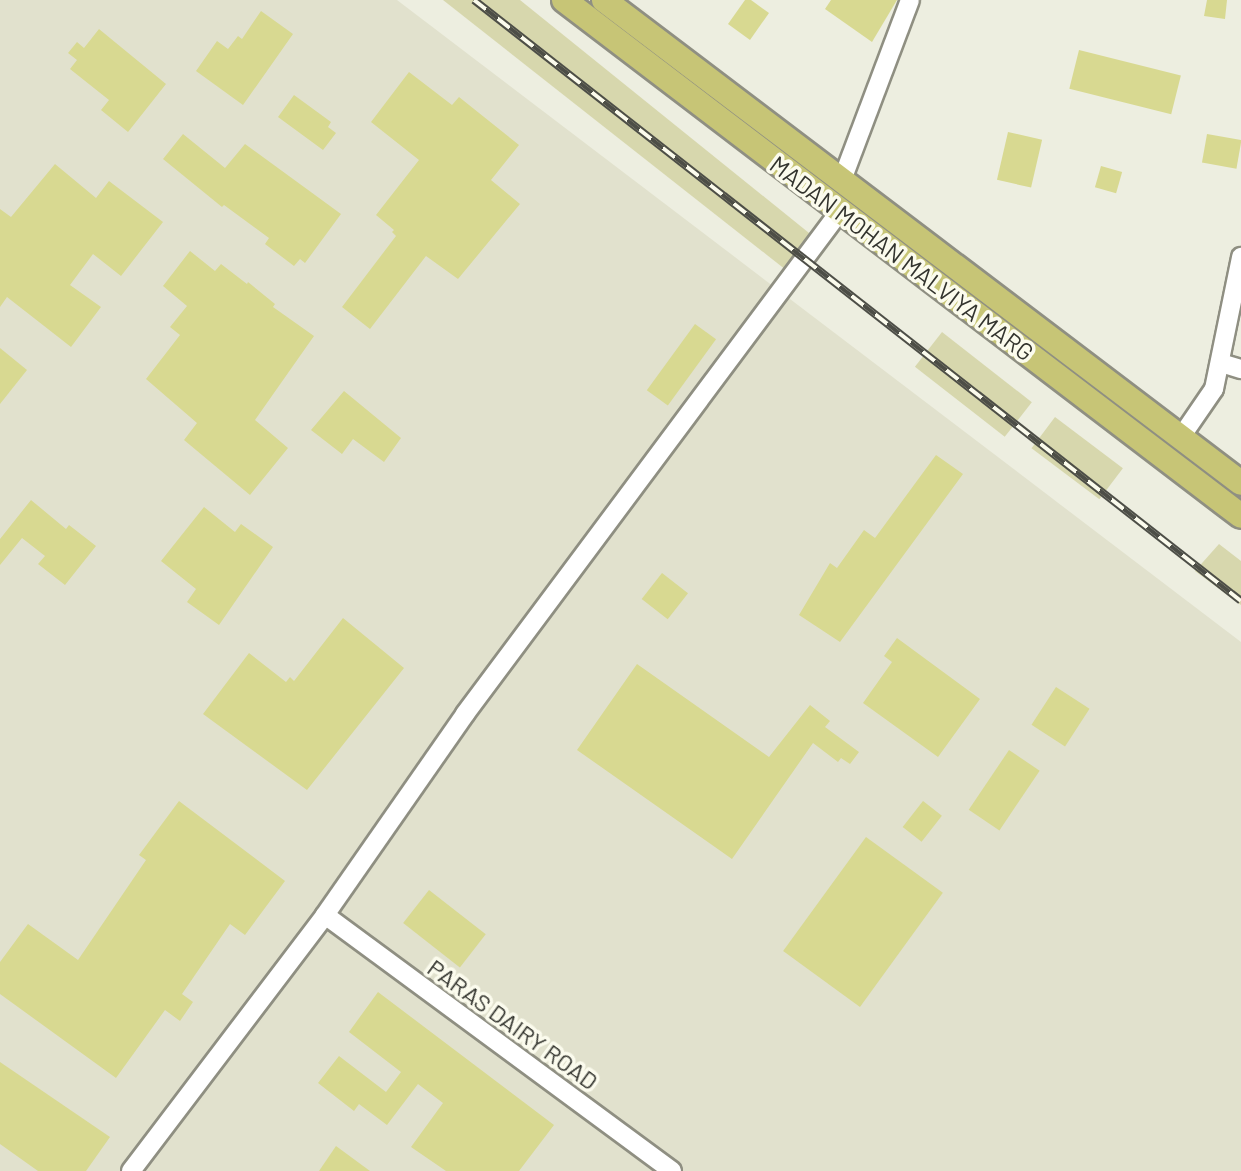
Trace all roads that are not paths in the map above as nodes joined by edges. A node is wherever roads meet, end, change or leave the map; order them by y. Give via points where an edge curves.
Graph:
1 (564, 0) edge
2 (604, 0) edge
3 (910, 0) edge
4 (842, 180) junction
5 (840, 211) junction
6 (1241, 257) edge
7 (1239, 283) edge
8 (1221, 363) junction
9 (1241, 369) edge
10 (1181, 437) junction
11 (1241, 483) edge
12 (1241, 516) edge
13 (325, 915) junction
14 (131, 1171) edge
15 (672, 1171) edge

1 - 5 main road, MADAN MOHAN MALVIYA MARG
2 - 4 main road, MADAN MOHAN MALVIYA MARG
3 - 4 street
4 - 10 main road, MADAN MOHAN MALVIYA MARG
5 - 12 main road, MADAN MOHAN MALVIYA MARG
5 - 13 street via 465,714
6 - 7 street
7 - 8 street
8 - 9 street
8 - 10 street via 1214,389
10 - 11 main road, MADAN MOHAN MALVIYA MARG
13 - 14 street
13 - 15 street, PARAS DAIRY ROAD

